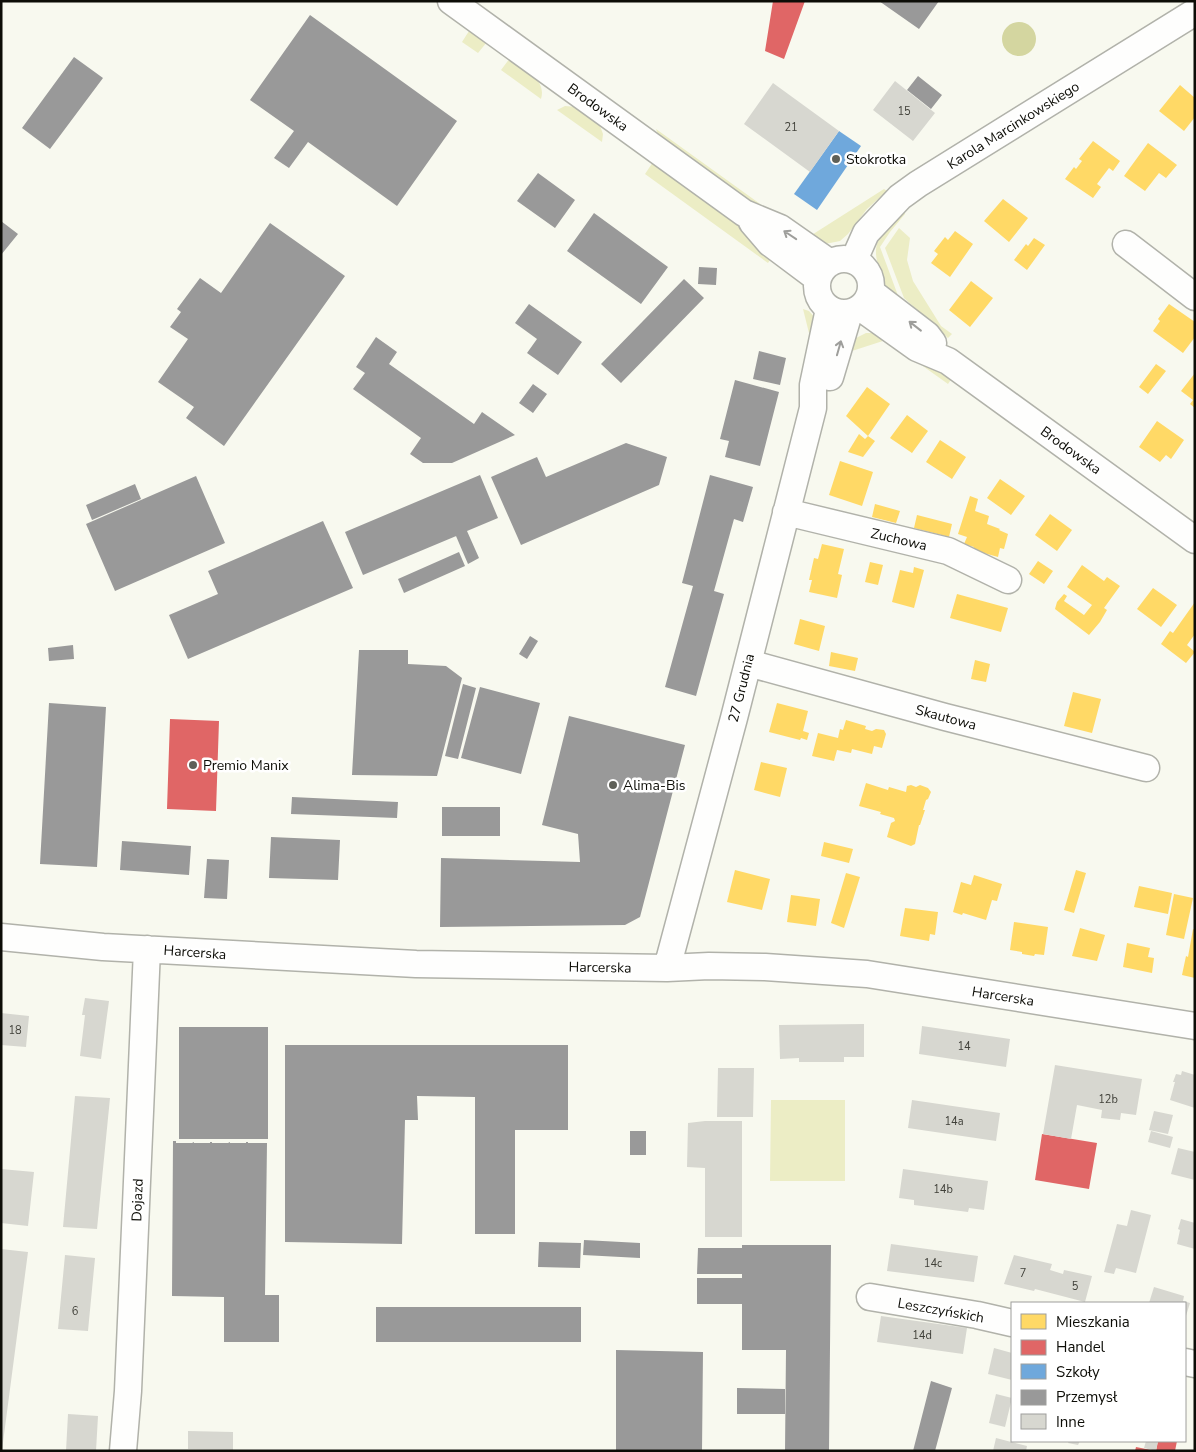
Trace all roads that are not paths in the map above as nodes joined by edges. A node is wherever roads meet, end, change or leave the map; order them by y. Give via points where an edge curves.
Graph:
1 (451, 1) edge
2 (1193, 11) edge
3 (1126, 244) dead end
4 (834, 267) junction
5 (1195, 297) edge
6 (852, 306) junction
7 (786, 512) junction
8 (1195, 540) edge
9 (1008, 580) dead end
10 (748, 663) junction
11 (1146, 768) dead end
12 (1, 937) edge
13 (147, 949) junction
14 (667, 968) junction
15 (1195, 1026) edge
16 (870, 1297) dead end
17 (1011, 1323) edge
18 (124, 1451) edge

1 - 4 street, Brodowska via 744,213 780,228
2 - 4 street, Karola Marcinkowskiego via 900,197
3 - 5 street
4 - 6 street, Brodowska via 816,289 821,303
4 - 6 street, Brodowska via 865,268 871,279
6 - 7 street, 27 Grudnia via 827,386 813,408
6 - 8 street, Brodowska via 927,335 948,361
7 - 9 street, Zuchowa via 948,550
7 - 10 street, 27 Grudnia
10 - 11 street, Skautowa
10 - 14 street, 27 Grudnia
12 - 13 street, Harcerska
13 - 14 street, Harcerska via 416,964
13 - 18 street, Dojazd
14 - 15 street, Harcerska via 765,967 867,974
16 - 17 street, Leszczyńskich

